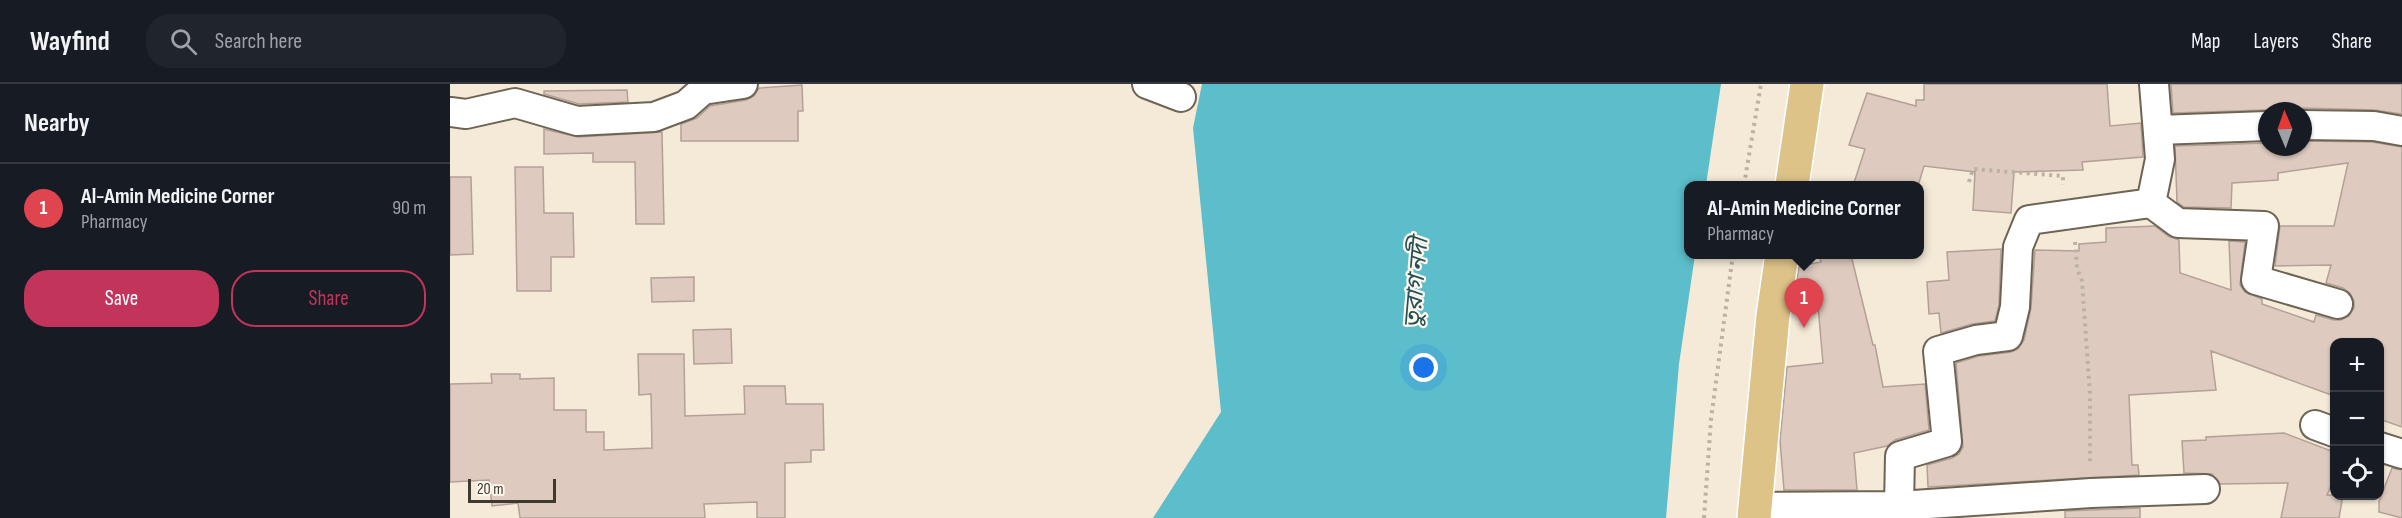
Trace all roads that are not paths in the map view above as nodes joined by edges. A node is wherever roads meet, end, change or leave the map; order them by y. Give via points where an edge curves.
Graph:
1 (743, 84) edge
2 (1147, 84) edge
3 (1807, 84) edge
4 (2154, 84) edge
5 (1180, 98) dead end
6 (450, 112) edge
7 (2312, 125) edge
8 (2258, 126) edge
9 (2158, 130) junction
10 (2402, 131) edge
11 (1793, 181) edge
12 (2151, 203) junction
13 (1781, 259) edge
14 (2338, 304) dead end
15 (2384, 449) edge
16 (2402, 454) edge
17 (2205, 489) dead end
18 (1899, 506) junction
19 (1755, 512) edge

1 - 6 street via 703,90 686,105 654,117 577,121 515,104 466,114
2 - 5 street
3 - 11 highway
4 - 9 street
7 - 10 street via 2374,126
8 - 9 street
9 - 12 street via 2160,159
12 - 14 street via 2178,223 2264,226 2256,280
12 - 18 street via 2029,220 2018,248 2015,307 2008,336 1938,351 1947,442 1900,456
13 - 19 highway
15 - 16 street
17 - 18 street
18 - 19 street

